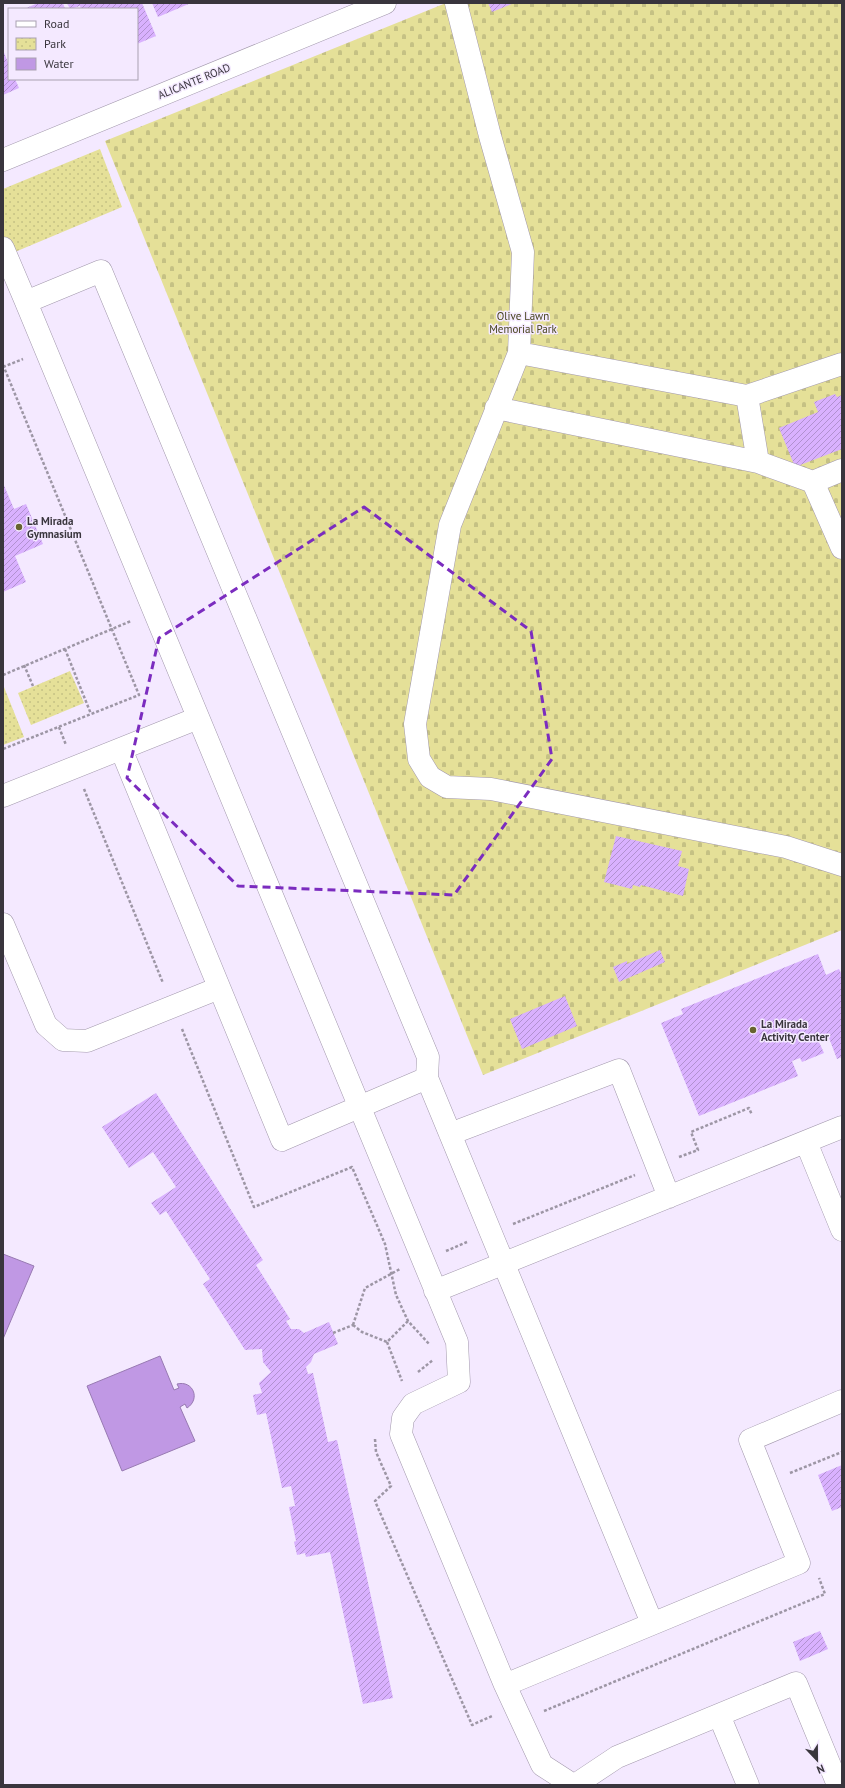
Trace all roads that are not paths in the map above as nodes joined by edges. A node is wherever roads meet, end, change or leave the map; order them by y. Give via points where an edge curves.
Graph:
1 (385, 3) edge
2 (456, 3) edge
3 (3, 160) edge
4 (3, 248) edge
5 (26, 302) junction
6 (519, 353) junction
7 (842, 364) edge
8 (747, 396) junction
9 (496, 408) junction
10 (758, 462) junction
11 (842, 470) edge
12 (813, 482) junction
13 (842, 548) edge
14 (198, 718) junction
15 (121, 749) junction
16 (3, 796) edge
17 (842, 865) edge
18 (3, 924) edge
19 (219, 988) junction
20 (427, 1078) junction
21 (359, 1107) junction
22 (842, 1127) edge
23 (450, 1134) junction
24 (806, 1142) junction
25 (669, 1197) junction
26 (842, 1230) edge
27 (504, 1263) junction
28 (435, 1291) junction
29 (842, 1401) edge
30 (652, 1623) junction
31 (505, 1685) junction
32 (719, 1715) junction
33 (574, 1785) edge
34 (748, 1785) edge
35 (838, 1785) edge

1 - 3 street, ALICANTE ROAD
2 - 6 street via 490,136 524,252
4 - 5 street
5 - 14 street
5 - 20 street via 101,271 428,1057
6 - 8 street
6 - 9 street
7 - 8 street
8 - 10 street
9 - 10 street
9 - 17 street via 448,533 415,724 419,759 430,777 447,787 491,789 778,845
10 - 12 street
11 - 12 street
12 - 13 street
14 - 15 street
14 - 21 street
15 - 16 street
15 - 19 street
18 - 19 street via 46,1025 63,1040 86,1041
19 - 21 street via 282,1140
20 - 21 street
20 - 23 street
21 - 28 street
22 - 24 street
23 - 25 street via 619,1070
23 - 27 street
24 - 25 street
24 - 26 street
25 - 27 street
27 - 28 street
27 - 30 street
28 - 31 street via 456,1342 459,1382 413,1404 404,1418 400,1434
29 - 30 street via 750,1440 799,1563
30 - 31 street
31 - 33 street via 542,1765
32 - 33 street via 618,1757
32 - 34 street
32 - 35 street via 796,1683

